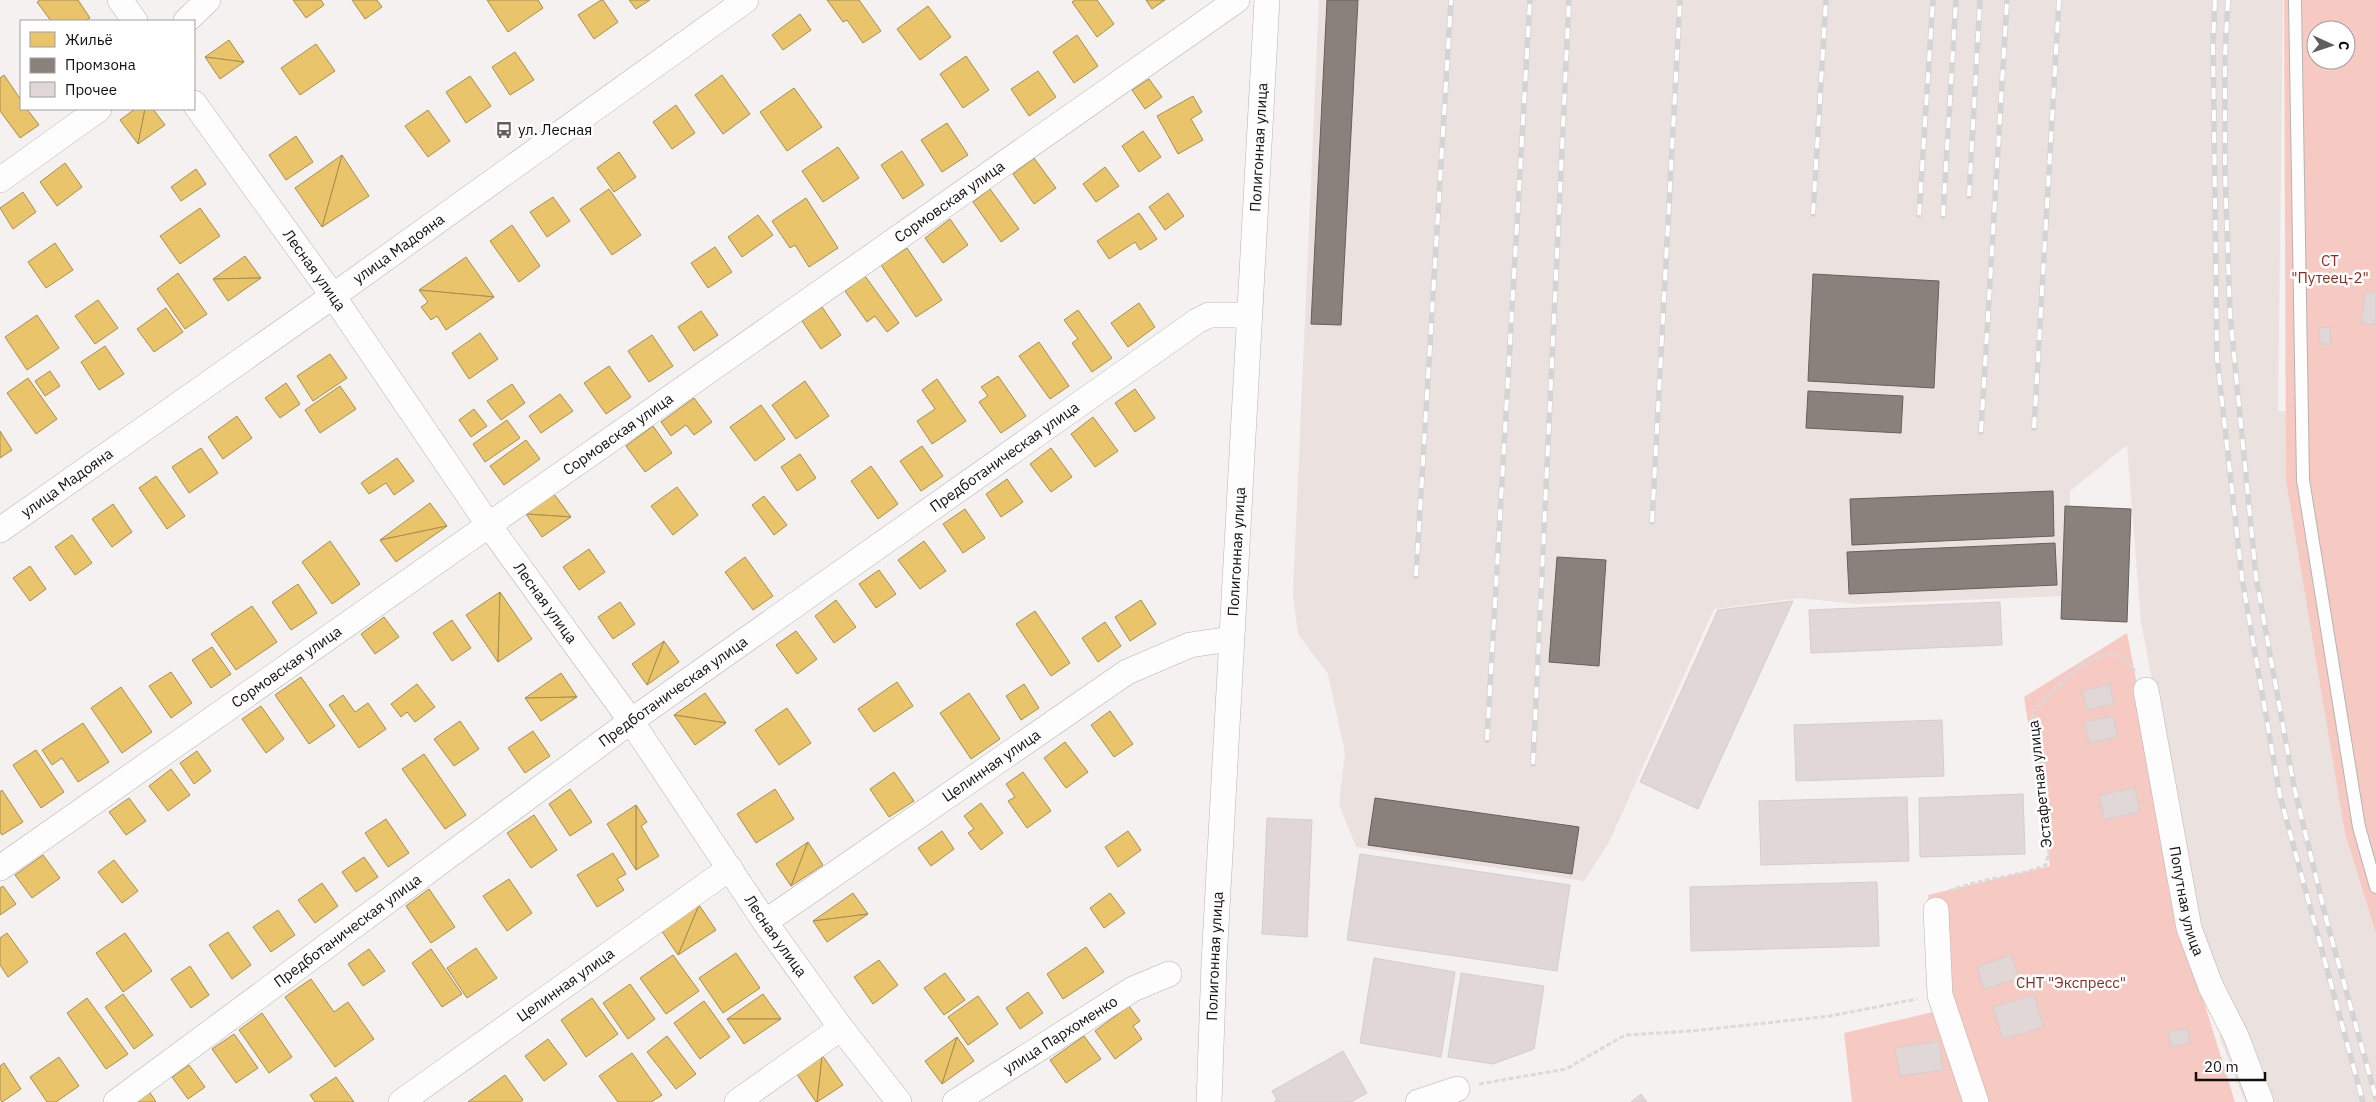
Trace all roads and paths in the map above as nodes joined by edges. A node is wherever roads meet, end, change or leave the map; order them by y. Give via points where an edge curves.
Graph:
1 (120, 0) edge
2 (208, 0) edge
3 (746, 0) edge
4 (1237, 0) edge
5 (1266, 0) edge
6 (2295, 0) edge
7 (134, 20) edge
8 (187, 20) edge
9 (195, 104) edge
10 (98, 110) edge
11 (0, 180) edge
12 (333, 296) junction
13 (1248, 315) junction
14 (488, 524) junction
15 (0, 530) edge
16 (1231, 639) junction
17 (2146, 690) joint
18 (631, 721) junction
19 (0, 868) edge
20 (730, 868) junction
21 (2376, 887) edge
22 (1936, 910) joint
23 (765, 922) junction
24 (1169, 974) dead end
25 (1940, 995) junction
26 (841, 1028) junction
27 (1457, 1088) joint
28 (116, 1102) edge
29 (401, 1102) edge
30 (737, 1102) edge
31 (899, 1102) edge
32 (955, 1102) edge
33 (1209, 1102) edge
34 (1418, 1102) edge
35 (1976, 1102) edge
36 (2261, 1102) edge

1 - 7 street
2 - 8 street
3 - 12 street, улица Мадояна
4 - 14 street, Сормовская улица
5 - 13 street, Полигонная улица
6 - 21 lane via 2303,480 2359,827
9 - 12 street, Лесная улица
10 - 11 street
12 - 14 street, Лесная улица
12 - 15 street, улица Мадояна
13 - 16 street, Полигонная улица
13 - 18 street, Предботаническая улица via 1210,315 1197,321
14 - 18 street, Лесная улица
14 - 19 street, Сормовская улица
16 - 23 street, Целинная улица via 1190,645 1127,672
16 - 33 street, Полигонная улица
17 - 22 path, Эстафетная улица via 2135,670 2121,656 2102,654 2082,665 2032,712 2049,850 2046,865 1961,886 1946,893
17 - 36 street, Попутная улица via 2189,928
18 - 20 street, Лесная улица
18 - 28 street, Предботаническая улица
20 - 23 street, Лесная улица
20 - 29 street, Целинная улица
22 - 25 street
23 - 26 street, Лесная улица
24 - 32 street, улица Пархоменко via 1134,989
25 - 27 path via 1830,1016 1692,1031 1625,1034 1566,1069
25 - 35 street
26 - 30 street
26 - 31 street, Лесная улица
27 - 34 street

